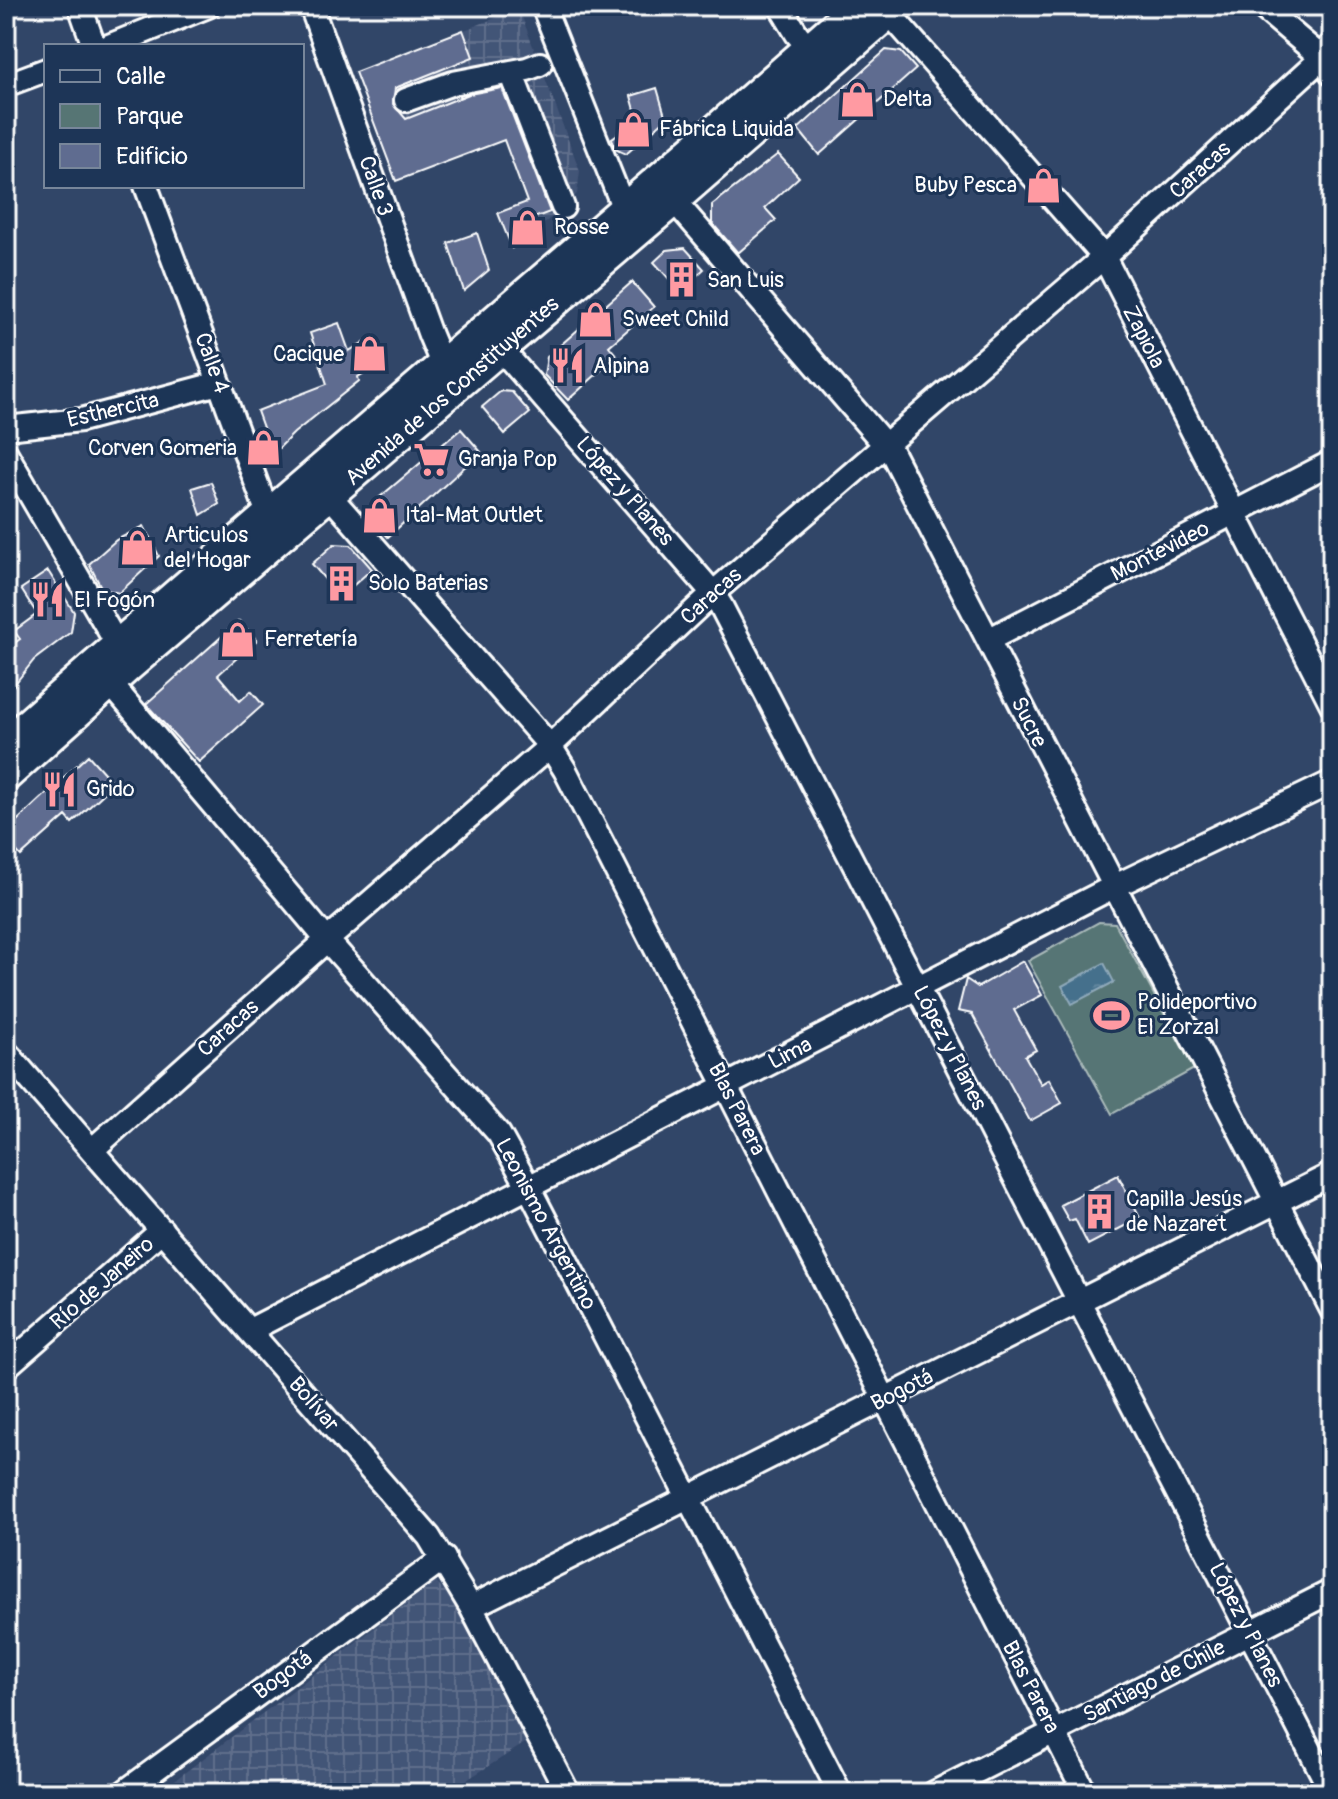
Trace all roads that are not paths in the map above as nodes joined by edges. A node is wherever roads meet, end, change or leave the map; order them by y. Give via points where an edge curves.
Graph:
1 (80, 6) edge
2 (208, 6) edge
3 (311, 6) edge
4 (543, 6) edge
5 (780, 6) edge
6 (856, 6) edge
7 (1261, 6) edge
8 (894, 10) edge
9 (93, 44) edge
10 (114, 44) edge
11 (818, 58) junction
12 (1329, 59) edge
13 (540, 64) dead end
14 (44, 71) edge
15 (511, 72) junction
16 (6, 85) edge
17 (406, 100) dead end
18 (147, 188) edge
19 (666, 191) junction
20 (563, 207) dead end
21 (632, 219) junction
22 (1104, 257) junction
23 (501, 349) junction
24 (443, 366) junction
25 (219, 383) junction
26 (6, 428) edge
27 (886, 443) junction
28 (6, 453) edge
29 (1332, 462) edge
30 (322, 487) junction
31 (1234, 513) junction
32 (274, 525) junction
33 (713, 593) junction
34 (988, 640) junction
35 (117, 644) junction
36 (112, 683) junction
37 (1332, 705) edge
38 (6, 742) edge
39 (550, 746) junction
40 (6, 777) edge
41 (1332, 782) edge
42 (1113, 887) junction
43 (327, 940) junction
44 (919, 987) junction
45 (6, 1052) edge
46 (726, 1086) junction
47 (92, 1150) junction
48 (1332, 1174) edge
49 (529, 1188) junction
50 (1276, 1202) junction
51 (162, 1230) junction
52 (1080, 1301) junction
53 (1332, 1310) edge
54 (250, 1330) junction
55 (6, 1367) edge
56 (884, 1399) junction
57 (689, 1498) junction
58 (444, 1558) junction
59 (1332, 1591) edge
60 (471, 1607) junction
61 (1250, 1633) junction
62 (1054, 1732) junction
63 (123, 1793) edge
64 (568, 1793) edge
65 (840, 1793) edge
66 (934, 1793) edge
67 (1085, 1793) edge
68 (1332, 1793) edge

1 - 9 street
2 - 10 street
3 - 24 street, Calle 3
4 - 21 street
5 - 11 street
6 - 11 main road, Avenida de los Constituyentes
7 - 12 street
8 - 11 main road, Avenida de los Constituyentes
8 - 22 street, Zapiola
11 - 19 main road, Avenida de los Constituyentes
12 - 22 street, Caracas
13 - 15 street
14 - 16 street
15 - 17 street via 453,83
15 - 20 street
18 - 25 street, Calle 4
19 - 21 main road, Avenida de los Constituyentes
19 - 27 street, Sucre
21 - 23 main road, Avenida de los Constituyentes
21 - 24 main road, Avenida de los Constituyentes
22 - 27 street, Caracas
22 - 31 street, Zapiola
23 - 30 main road, Avenida de los Constituyentes
23 - 33 street, López y Planes
24 - 30 main road, Avenida de los Constituyentes
25 - 26 street, Esthercita via 81,420
25 - 32 street, Calle 4
27 - 33 street, Caracas
27 - 34 street, Sucre
28 - 35 street
29 - 31 street, Montevideo
30 - 32 main road, Avenida de los Constituyentes
30 - 39 street, Blas Parera
31 - 34 street, Montevideo
31 - 37 street, Zapiola
32 - 35 main road, Avenida de los Constituyentes
32 - 36 main road, Avenida de los Constituyentes
33 - 39 street, Caracas
33 - 44 street, López y Planes
34 - 42 street, Sucre
35 - 36 street
35 - 38 main road, Avenida de los Constituyentes
36 - 40 main road, Avenida de los Constituyentes
36 - 43 street, Leonismo Argentino
39 - 43 street, Caracas
39 - 46 street, Blas Parera
41 - 42 street, Lima
42 - 44 street, Lima
42 - 50 street, Sucre
43 - 47 street, Caracas
43 - 49 street, Leonismo Argentino via 499,1134
44 - 46 street, Lima
44 - 52 street, López y Planes
45 - 47 street, Bolívar
46 - 49 street, Lima
46 - 56 street, Blas Parera
47 - 51 street, Bolívar
48 - 50 street, Bogotá
49 - 54 street, Lima
49 - 57 street, Leonismo Argentino
50 - 52 street, Bogotá
50 - 53 street, Sucre
51 - 54 street, Bolívar
51 - 55 street, Río de Janeiro
52 - 56 street, Bogotá
52 - 61 street, López y Planes
54 - 58 street, Bolívar
56 - 57 street, Bogotá
56 - 62 street, Blas Parera
57 - 60 street, Bogotá
57 - 65 street, Leonismo Argentino
58 - 60 street, Bolívar
58 - 63 street, Bogotá
59 - 61 street, Santiago de Chile
60 - 64 street, Bolívar
61 - 62 street, Santiago de Chile
61 - 68 street, López y Planes
62 - 66 street, Santiago de Chile
62 - 67 street, Blas Parera

